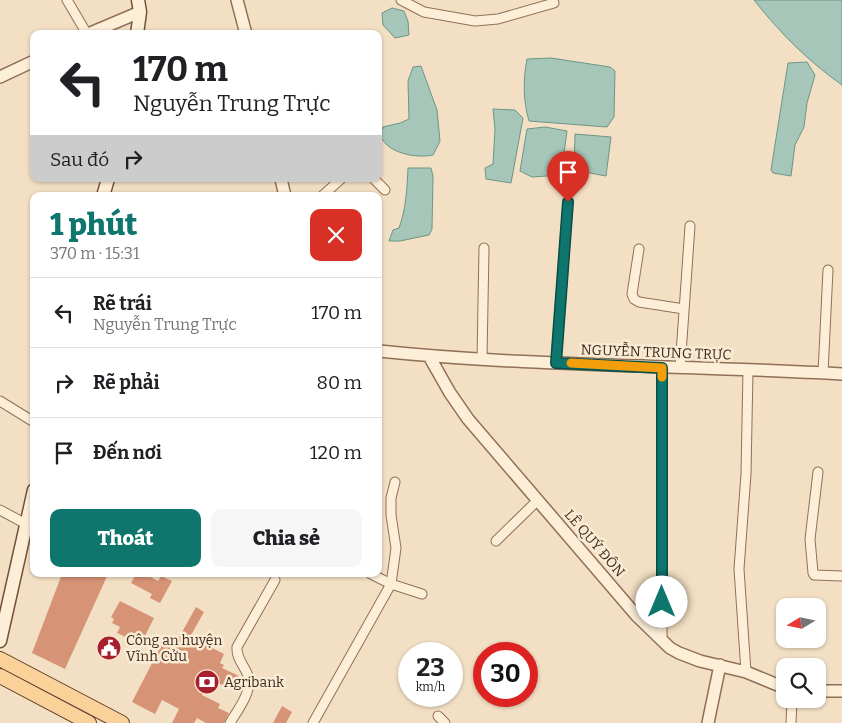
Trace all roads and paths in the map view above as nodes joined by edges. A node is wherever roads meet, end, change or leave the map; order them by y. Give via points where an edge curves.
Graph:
1 (67, 0) edge
2 (237, 0) edge
3 (401, 0) edge
4 (554, 2) dead end
5 (139, 6) edge
6 (86, 30) edge
7 (95, 30) edge
8 (137, 30) edge
9 (245, 30) edge
10 (30, 62) edge
11 (1, 73) edge
12 (338, 182) edge
13 (377, 182) edge
14 (385, 190) dead end
15 (326, 192) edge
16 (568, 202) dead end
17 (690, 226) dead end
18 (484, 248) dead end
19 (639, 249) dead end
20 (828, 270) dead end
21 (684, 309) junction
22 (382, 351) edge
23 (429, 356) junction
24 (482, 359) junction
25 (556, 363) junction
26 (662, 368) junction
27 (680, 368) junction
28 (748, 370) junction
29 (823, 373) junction
30 (842, 374) edge
31 (0, 401) edge
32 (30, 420) edge
33 (818, 472) dead end
34 (395, 482) dead end
35 (538, 500) junction
36 (30, 507) edge
37 (0, 510) edge
38 (26, 524) junction
39 (496, 541) dead end
40 (842, 576) edge
41 (377, 577) edge
42 (275, 580) dead end
43 (391, 584) junction
44 (422, 594) dead end
45 (0, 641) edge
46 (662, 641) junction
47 (0, 659) edge
48 (720, 665) junction
49 (746, 672) junction
50 (0, 676) edge
51 (776, 684) edge
52 (826, 690) edge
53 (842, 691) edge
54 (792, 708) edge
55 (438, 716) dead end
56 (117, 722) edge
57 (88, 723) edge
58 (230, 723) edge
59 (314, 723) edge
60 (445, 723) edge
61 (708, 723) edge
62 (791, 723) edge

1 - 6 street
2 - 9 street
3 - 4 street via 424,12 481,22
5 - 7 street
5 - 8 main road
10 - 11 street
12 - 15 street
13 - 14 street
16 - 25 street
17 - 21 street
18 - 24 street
19 - 21 street via 632,294 634,300
20 - 29 street
21 - 27 street
22 - 23 street, NGUYỄN TRUNG TRỰC
23 - 24 street, NGUYỄN TRUNG TRỰC
23 - 35 street, LÊ QUÝ ĐÔN via 468,419
24 - 25 street, NGUYỄN TRUNG TRỰC
25 - 26 street, NGUYỄN TRUNG TRỰC
26 - 27 street, NGUYỄN TRUNG TRỰC
26 - 46 street
27 - 28 street, NGUYỄN TRUNG TRỰC
28 - 29 street, NGUYỄN TRUNG TRỰC
28 - 49 street via 746,474 739,569
29 - 30 street, NGUYỄN TRUNG TRỰC
31 - 32 street
33 - 40 street via 810,539 813,573
34 - 43 street via 391,515 396,548
35 - 39 street
35 - 46 street, LÊ QUÝ ĐÔN
36 - 38 main road
37 - 38 street
38 - 45 main road
41 - 43 street
42 - 58 street via 237,647 249,684
43 - 44 street
43 - 59 street
46 - 48 street, LÊ QUÝ ĐÔN via 679,653
47 - 56 main road
48 - 49 street, LÊ QUÝ ĐÔN
48 - 61 street
49 - 51 street, LÊ QUÝ ĐÔN
50 - 57 main road
52 - 53 street
54 - 62 street
55 - 60 street

